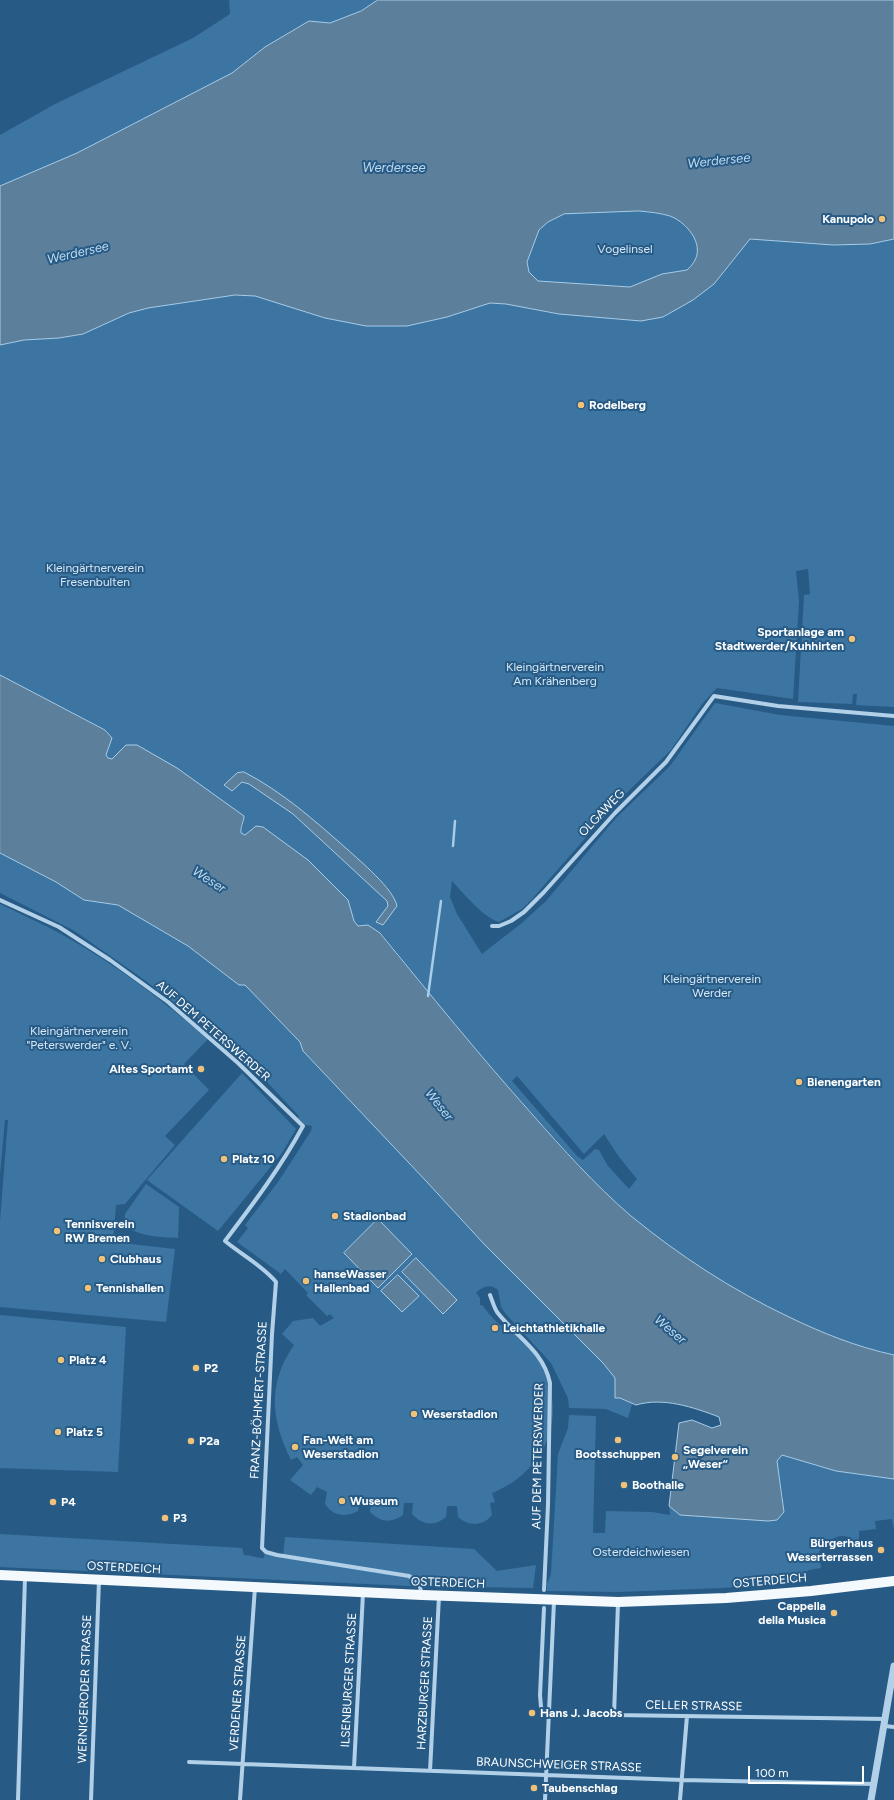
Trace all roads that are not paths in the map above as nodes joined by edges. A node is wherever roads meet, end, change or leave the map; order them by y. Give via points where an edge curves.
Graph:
1 (894, 716) edge
2 (0, 900) edge
3 (492, 926) dead end
4 (303, 1126) joint
5 (490, 1295) dead end
6 (0, 1575) edge
7 (25, 1576) junction
8 (99, 1580) junction
9 (894, 1580) edge
10 (255, 1587) junction
11 (544, 1590) dead end
12 (363, 1592) junction
13 (422, 1595) junction
14 (438, 1596) junction
15 (554, 1600) junction
16 (618, 1602) junction
17 (544, 1608) dead end
18 (894, 1666) edge
19 (687, 1716) junction
20 (548, 1718) junction
21 (886, 1722) junction
22 (894, 1727) edge
23 (189, 1762) dead end
24 (243, 1765) junction
25 (354, 1768) junction
26 (430, 1771) junction
27 (546, 1775) junction
28 (682, 1780) junction
29 (875, 1784) junction
30 (18, 1800) edge
31 (91, 1800) edge
32 (240, 1800) edge
33 (545, 1800) edge
34 (680, 1800) edge
35 (872, 1800) edge

1 - 3 street, OLGAWEG via 778,706 714,696 666,762 544,892 511,921
2 - 4 street, AUF DEM PETERSWERDER via 58,927 110,960 168,1002 238,1062
4 - 13 street, FRANZ-BÖHMERT-STRASSE via 270,1181 226,1241 276,1282 262,1548 277,1555 409,1576 419,1583
5 - 11 street, AUF DEM PETERSWERDER via 497,1311 539,1357 550,1383
6 - 7 main road, OSTERDEICH
7 - 8 main road, OSTERDEICH
7 - 30 street
8 - 10 main road, OSTERDEICH
8 - 31 street, WERNIGERODER STRASSE
9 - 16 main road, OSTERDEICH via 812,1591 726,1598
10 - 12 main road, OSTERDEICH
10 - 24 street, VERDENER STRASSE
12 - 13 main road, OSTERDEICH
12 - 25 street, ILSENBURGER STRASSE
13 - 14 main road, OSTERDEICH
14 - 15 main road, OSTERDEICH
14 - 26 street, HARZBURGER STRASSE
15 - 16 main road, OSTERDEICH
15 - 20 street
16 - 19 street, CELLER STRASSE via 614,1715
17 - 20 street via 540,1695 541,1707
18 - 21 street
19 - 21 street, CELLER STRASSE
19 - 28 street
20 - 27 street
21 - 22 street, CELLER STRASSE
21 - 29 street
23 - 24 street, BRAUNSCHWEIGER STRASSE
24 - 25 street, BRAUNSCHWEIGER STRASSE
24 - 32 street, VERDENER STRASSE
25 - 26 street, BRAUNSCHWEIGER STRASSE
26 - 27 street, BRAUNSCHWEIGER STRASSE
27 - 28 street, BRAUNSCHWEIGER STRASSE
27 - 33 street
28 - 29 street, BRAUNSCHWEIGER STRASSE
28 - 34 street
29 - 35 street

